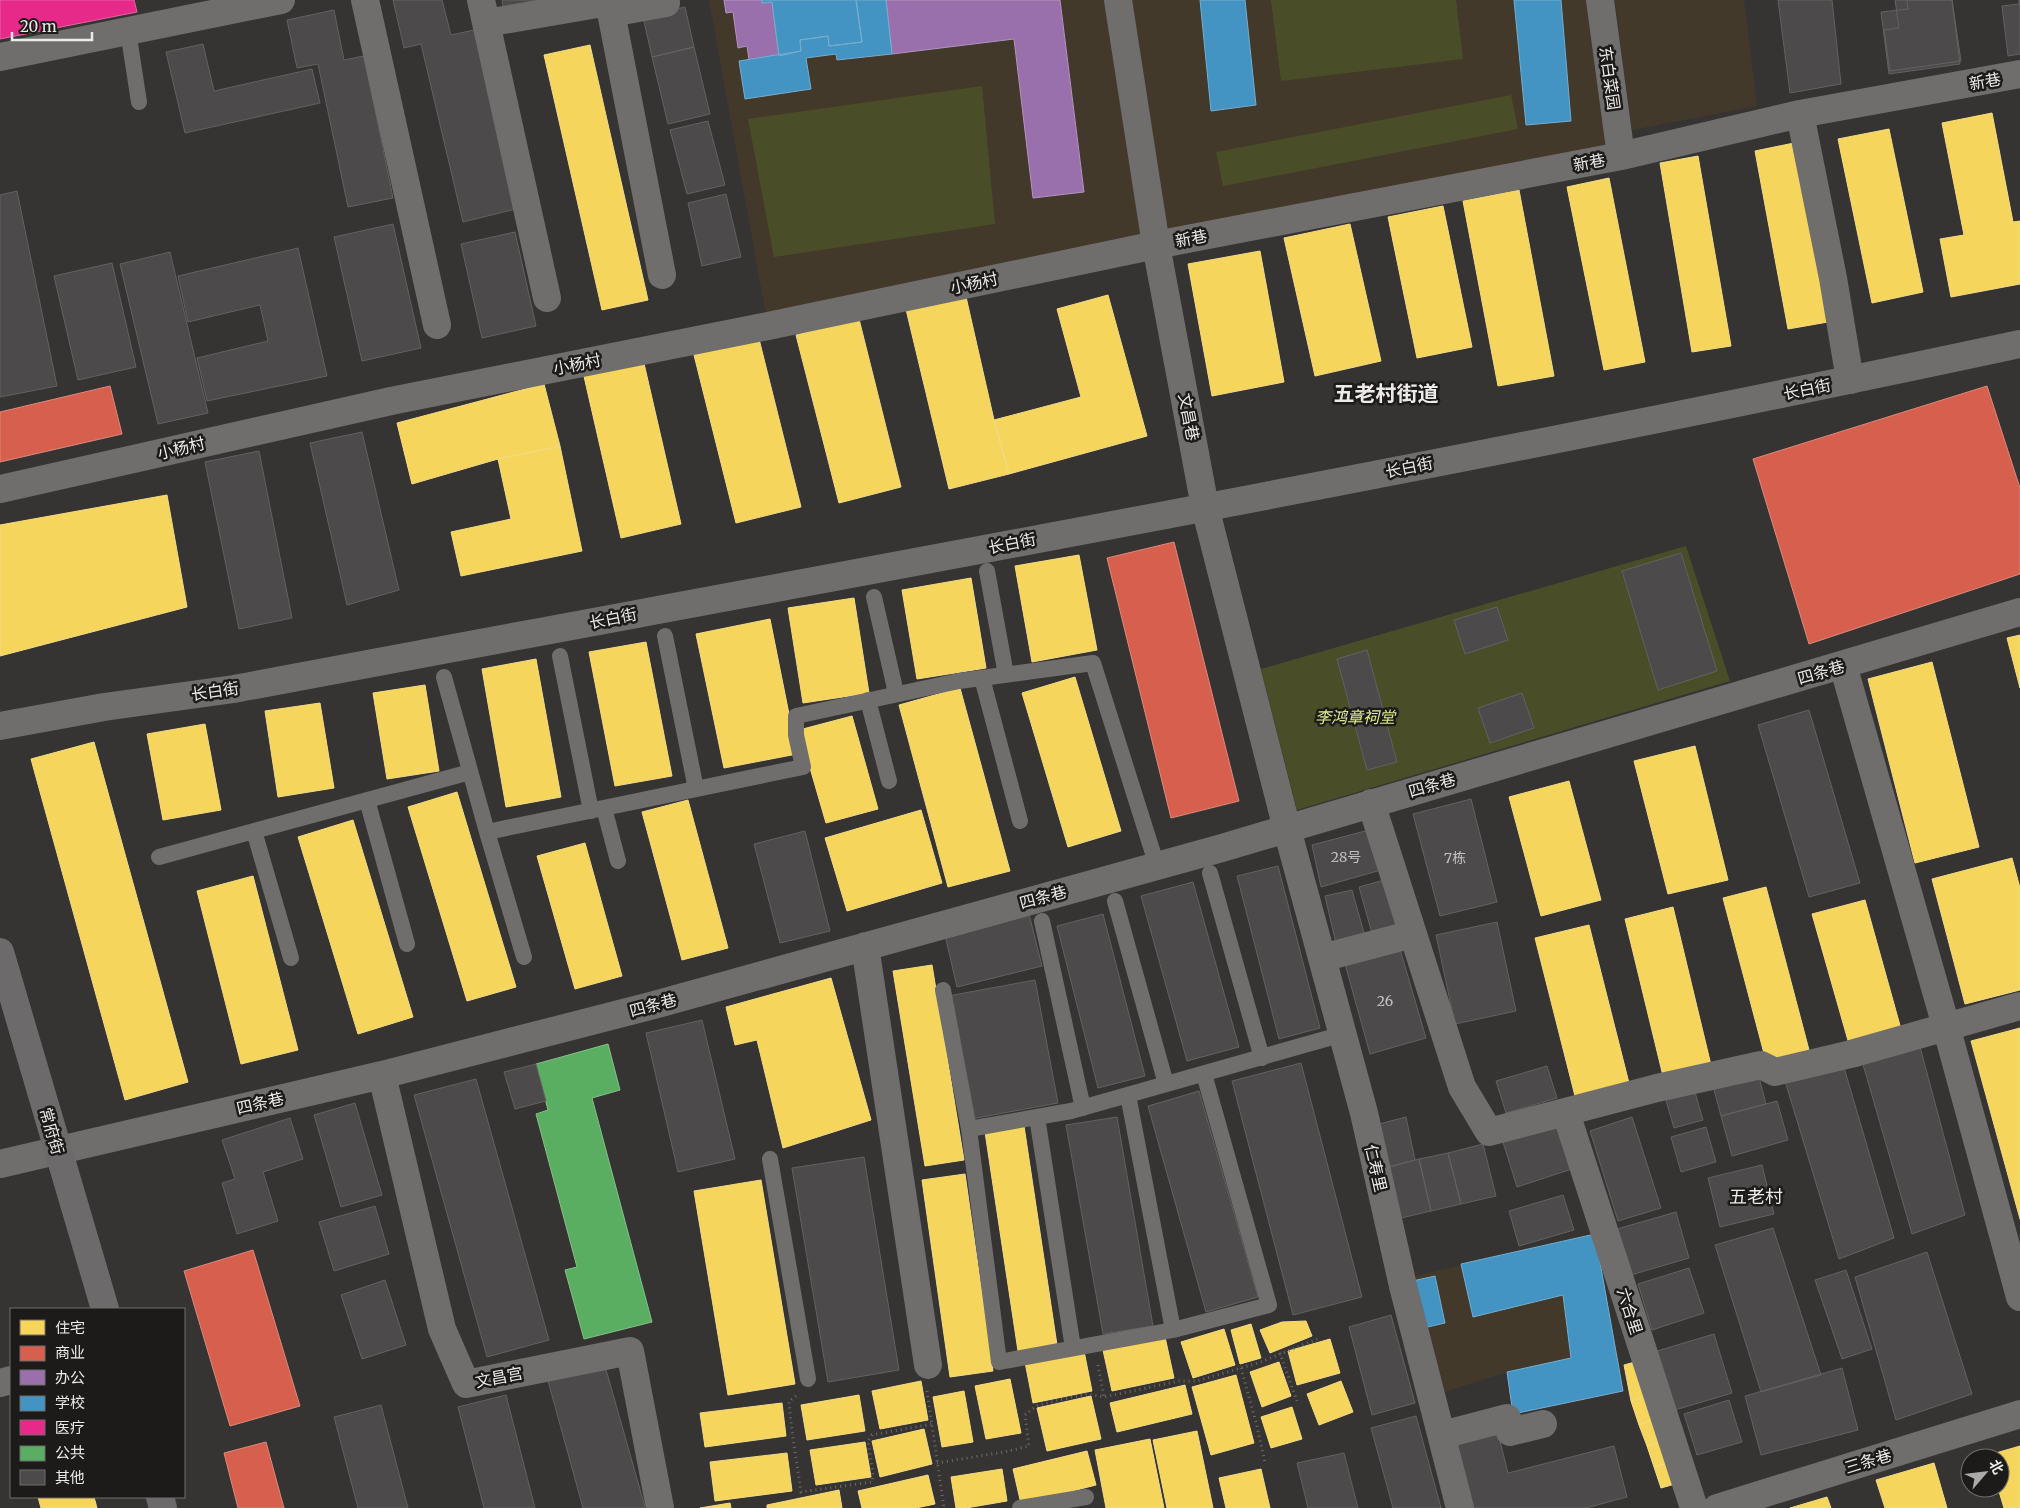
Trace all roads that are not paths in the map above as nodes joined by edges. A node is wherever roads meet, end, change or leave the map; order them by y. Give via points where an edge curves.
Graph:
1 (281, 0) edge
2 (365, 0) edge
3 (665, 0) edge
4 (1118, 0) edge
5 (1600, 0) edge
6 (575, 4) edge
7 (483, 12) edge
8 (611, 13) junction
9 (128, 31) junction
10 (0, 57) edge
11 (2020, 74) edge
12 (139, 102) dead end
13 (1800, 114) junction
14 (1621, 156) junction
15 (1156, 245) junction
16 (662, 275) dead end
17 (547, 298) dead end
18 (437, 325) dead end
19 (2020, 344) edge
20 (1850, 380) junction
21 (0, 489) edge
22 (1205, 507) junction
23 (987, 571) dead end
24 (874, 596) dead end
25 (2020, 612) edge
26 (665, 636) dead end
27 (560, 656) dead end
28 (1843, 665) junction
29 (1006, 675) junction
30 (444, 677) dead end
31 (982, 678) junction
32 (896, 693) junction
33 (868, 700) junction
34 (0, 726) edge
35 (470, 772) junction
36 (889, 781) dead end
37 (696, 789) junction
38 (367, 800) junction
39 (1371, 803) junction
40 (597, 809) junction
41 (1020, 821) dead end
42 (1287, 829) junction
43 (254, 831) junction
44 (487, 832) junction
45 (159, 857) dead end
46 (618, 861) dead end
47 (1157, 866) junction
48 (1210, 873) dead end
49 (1115, 901) dead end
50 (1042, 921) dead end
51 (1413, 934) junction
52 (407, 944) dead end
53 (865, 946) junction
54 (0, 952) edge
55 (524, 957) dead end
56 (291, 958) dead end
57 (1322, 958) junction
58 (943, 990) dead end
59 (2020, 1006) edge
60 (1946, 1026) junction
61 (1343, 1034) junction
62 (1262, 1058) junction
63 (1204, 1074) junction
64 (382, 1075) junction
65 (1166, 1084) junction
66 (1128, 1095) junction
67 (1083, 1108) junction
68 (1566, 1113) junction
69 (1037, 1117) junction
70 (969, 1129) junction
71 (58, 1151) junction
72 (770, 1160) dead end
73 (0, 1164) edge
74 (2020, 1297) edge
75 (104, 1308) edge
76 (1173, 1330) junction
77 (1073, 1348) junction
78 (927, 1377) road end
79 (808, 1379) road end
80 (2020, 1414) edge
81 (1543, 1424) dead end
82 (1442, 1435) junction
83 (1086, 1497) dead end
84 (660, 1508) edge
85 (1020, 1508) edge
86 (1460, 1508) edge
87 (1694, 1508) edge
88 (1717, 1508) edge

1 - 9 street
2 - 18 street
3 - 8 street via 666,3
4 - 15 street, 文昌巷
5 - 14 street, 东白菜园
6 - 7 street
6 - 8 street via 609,2
7 - 17 street
8 - 16 street
9 - 10 street
9 - 12 lane
11 - 13 street, 新巷
13 - 14 street, 新巷
13 - 20 street
14 - 15 street, 新巷
15 - 21 street, 小杨村 via 390,401
15 - 22 street, 文昌巷
19 - 20 street, 长白街
20 - 22 street, 长白街
22 - 34 street, 长白街 via 243,687
22 - 42 street, 文昌巷
23 - 29 lane
24 - 32 lane
25 - 28 street, 四条巷
26 - 37 lane
27 - 40 lane
28 - 39 street, 四条巷
28 - 60 street
29 - 31 lane
29 - 47 lane via 1093,663
30 - 35 lane
31 - 32 lane
31 - 41 lane
32 - 33 lane
33 - 36 lane
33 - 37 lane via 796,716 796,735 803,767
35 - 38 lane
35 - 44 lane
37 - 40 lane
38 - 43 lane
38 - 52 lane
39 - 42 street, 四条巷
39 - 51 street
40 - 44 lane
40 - 46 lane
42 - 47 street, 四条巷
42 - 57 street, 仁寿里
43 - 45 lane
43 - 56 lane
44 - 55 lane
47 - 53 street, 四条巷
48 - 62 lane
49 - 65 lane
50 - 67 lane
51 - 57 street
51 - 68 street via 1462,1087 1489,1132
53 - 64 street, 四条巷
53 - 78 street
54 - 71 main road, 常府街
57 - 61 street, 仁寿里
58 - 70 lane
59 - 60 street
60 - 68 street via 1775,1072 1761,1065 1657,1088
60 - 74 street
61 - 62 lane
61 - 82 street, 仁寿里
62 - 63 lane
63 - 65 lane
63 - 76 lane via 1269,1305
64 - 71 street, 四条巷
64 - 84 street, 文昌宫 via 442,1330 466,1384 630,1351
65 - 66 lane
66 - 67 lane
66 - 76 lane
67 - 69 lane
68 - 87 street, 六合里
69 - 70 lane
69 - 77 lane
70 - 77 lane via 999,1362
71 - 73 street, 四条巷
71 - 75 main road, 常府街
72 - 79 lane
76 - 77 lane
80 - 88 street, 三条巷
81 - 82 street via 1510,1432 1507,1418
82 - 86 street, 仁寿里
83 - 85 lane

